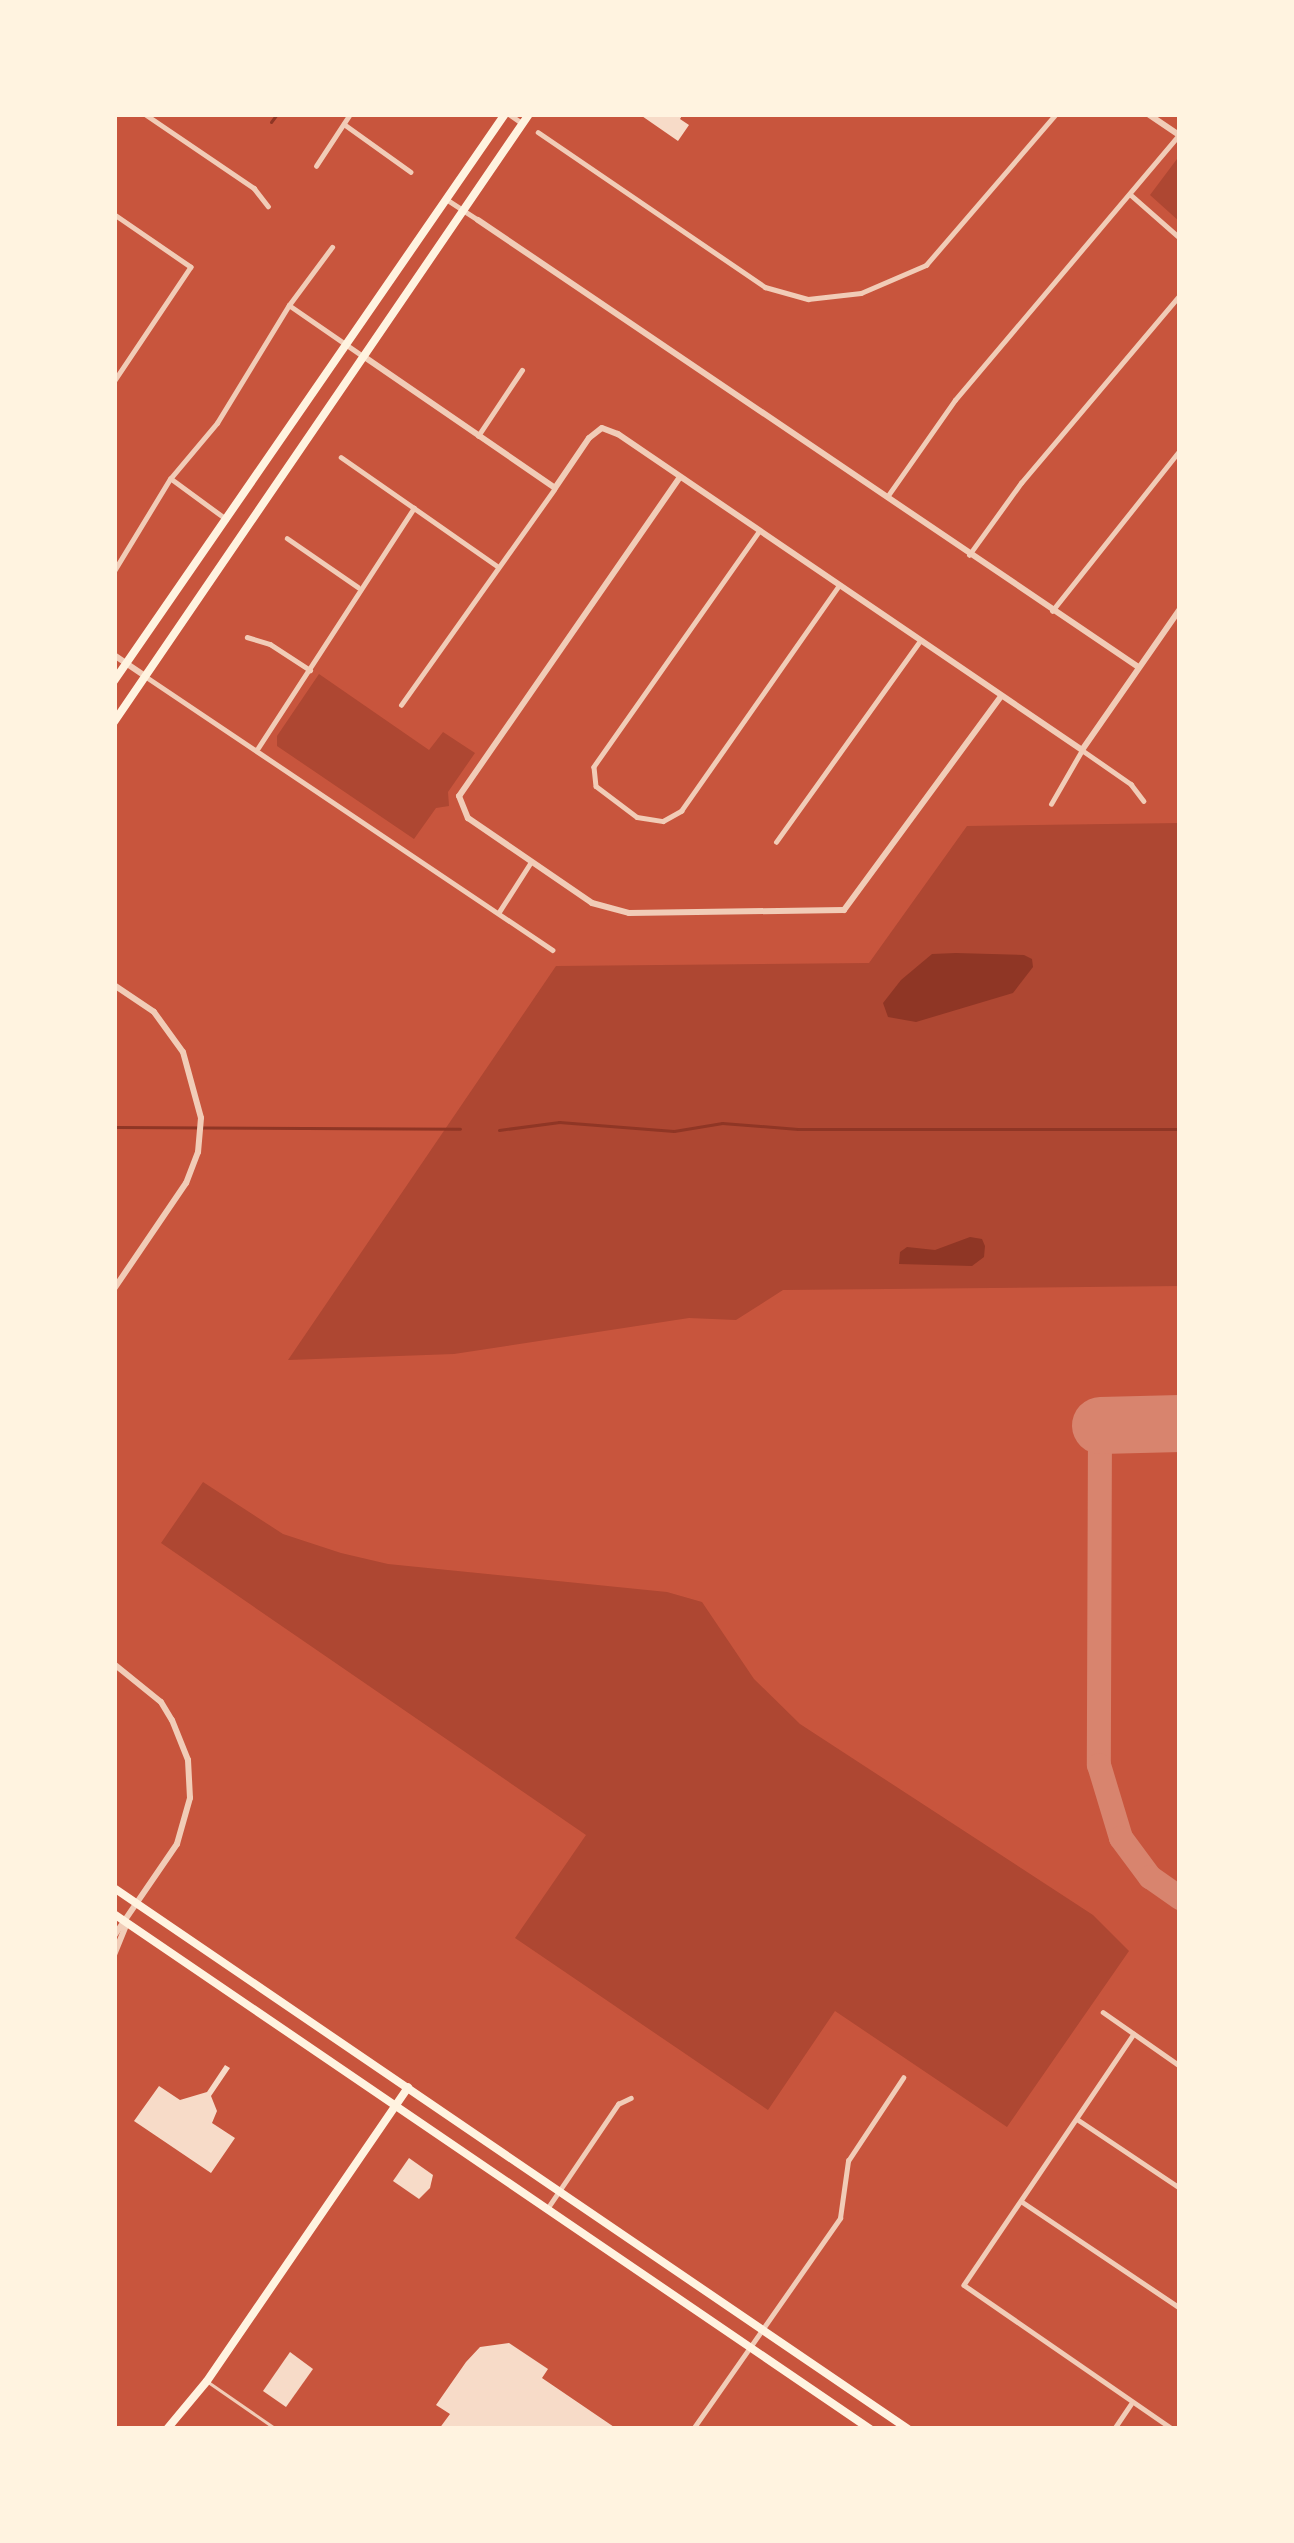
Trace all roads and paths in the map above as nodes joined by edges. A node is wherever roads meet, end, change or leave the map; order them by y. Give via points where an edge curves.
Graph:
1 (145, 114) edge
2 (350, 114) edge
3 (507, 114) edge
4 (529, 114) edge
5 (1056, 114) edge
6 (1148, 114) edge
7 (522, 123) junction
8 (344, 124) junction
9 (538, 133) dead end
10 (1180, 134) edge
11 (316, 166) dead end
12 (411, 172) dead end
13 (1131, 196) junction
14 (446, 199) junction
15 (268, 206) dead end
16 (463, 211) junction
17 (114, 214) edge
18 (478, 220) joint
19 (1180, 238) edge
20 (332, 247) dead end
21 (1180, 295) edge
22 (289, 305) junction
23 (346, 345) junction
24 (366, 358) junction
25 (522, 370) dead end
26 (114, 382) edge
27 (478, 436) junction
28 (1180, 450) edge
29 (341, 458) dead end
30 (170, 478) junction
31 (680, 478) junction
32 (555, 488) junction
33 (887, 497) junction
34 (414, 508) junction
35 (226, 519) junction
36 (759, 532) junction
37 (287, 538) dead end
38 (969, 555) junction
39 (497, 566) junction
40 (114, 572) edge
41 (839, 586) junction
42 (358, 587) junction
43 (1180, 609) edge
44 (1052, 610) junction
45 (247, 637) dead end
46 (920, 640) junction
47 (114, 655) edge
48 (126, 663) junction
49 (1137, 667) junction
50 (310, 670) junction
51 (145, 676) junction
52 (114, 681) edge
53 (1001, 696) junction
54 (401, 705) dead end
55 (114, 722) edge
56 (258, 748) junction
57 (1082, 750) junction
58 (1144, 801) dead end
59 (1052, 804) dead end
60 (776, 842) dead end
61 (532, 862) junction
62 (499, 913) junction
63 (553, 950) dead end
64 (114, 985) edge
65 (114, 1289) edge
66 (114, 1664) edge
67 (114, 1888) edge
68 (140, 1906) junction
69 (114, 1914) edge
70 (128, 1923) junction
71 (114, 1936) edge
72 (114, 1955) edge
73 (1103, 2012) dead end
74 (1134, 2034) junction
75 (1180, 2066) edge
76 (903, 2078) dead end
77 (407, 2087) junction
78 (632, 2098) dead end
79 (396, 2105) junction
80 (1077, 2119) junction
81 (1180, 2188) edge
82 (559, 2192) junction
83 (1022, 2200) junction
84 (547, 2209) junction
85 (1180, 2308) edge
86 (763, 2331) junction
87 (749, 2346) junction
88 (207, 2381) junction
89 (1133, 2402) junction
90 (167, 2429) edge
91 (276, 2429) edge
92 (693, 2429) edge
93 (869, 2429) edge
94 (908, 2429) edge
95 (1114, 2429) edge
96 (1173, 2429) edge

1 - 15 street via 254,188
2 - 8 street
3 - 7 street
3 - 14 main road
4 - 7 main road
5 - 9 street via 926,265 842,296 808,299 765,286
6 - 10 street
7 - 16 main road
8 - 11 street
8 - 12 street
10 - 13 street
13 - 19 street
13 - 33 street via 955,400
14 - 16 street
14 - 23 main road
16 - 18 street
16 - 24 main road
17 - 26 street via 191,267
18 - 33 street
20 - 22 street
21 - 38 street
22 - 23 street
22 - 30 street via 217,423
23 - 24 street
23 - 35 main road
24 - 27 street
24 - 51 main road
25 - 27 street
27 - 32 street
28 - 44 street
29 - 34 street
30 - 35 street
30 - 40 street
31 - 32 street via 602,428
31 - 36 street
31 - 61 street via 458,802 468,818
32 - 39 street
33 - 38 street
34 - 39 street
34 - 42 street
35 - 48 main road
36 - 41 street
36 - 41 street via 595,767 592,780 644,820 673,818
37 - 42 street
38 - 44 street
39 - 54 street
41 - 46 street
42 - 50 street
43 - 49 street
44 - 49 street
45 - 50 street
46 - 53 street
46 - 60 street
47 - 48 street
48 - 51 street
48 - 52 main road
49 - 57 street
50 - 56 street
51 - 55 main road
51 - 56 street
53 - 57 street
53 - 61 street via 844,910 616,913
56 - 62 street
57 - 58 street
57 - 59 street
61 - 62 street
62 - 63 street
64 - 65 street via 154,1012 183,1052 201,1118 186,1183
66 - 68 street via 160,1702 188,1760 189,1815
67 - 68 main road
68 - 70 street
68 - 77 main road
69 - 70 main road
70 - 71 street
70 - 72 street
70 - 79 main road
73 - 74 street
74 - 75 street
74 - 80 street
76 - 86 street via 848,2161 840,2218
77 - 79 main road
77 - 82 main road
78 - 82 street via 617,2104
79 - 84 main road
79 - 88 main road
80 - 81 street
80 - 83 street
82 - 84 street
82 - 86 main road
83 - 85 street
83 - 89 street via 964,2285
84 - 87 main road
86 - 87 street
86 - 94 main road
87 - 92 street
87 - 93 main road
88 - 90 main road
88 - 91 lane
89 - 95 street
89 - 96 street

